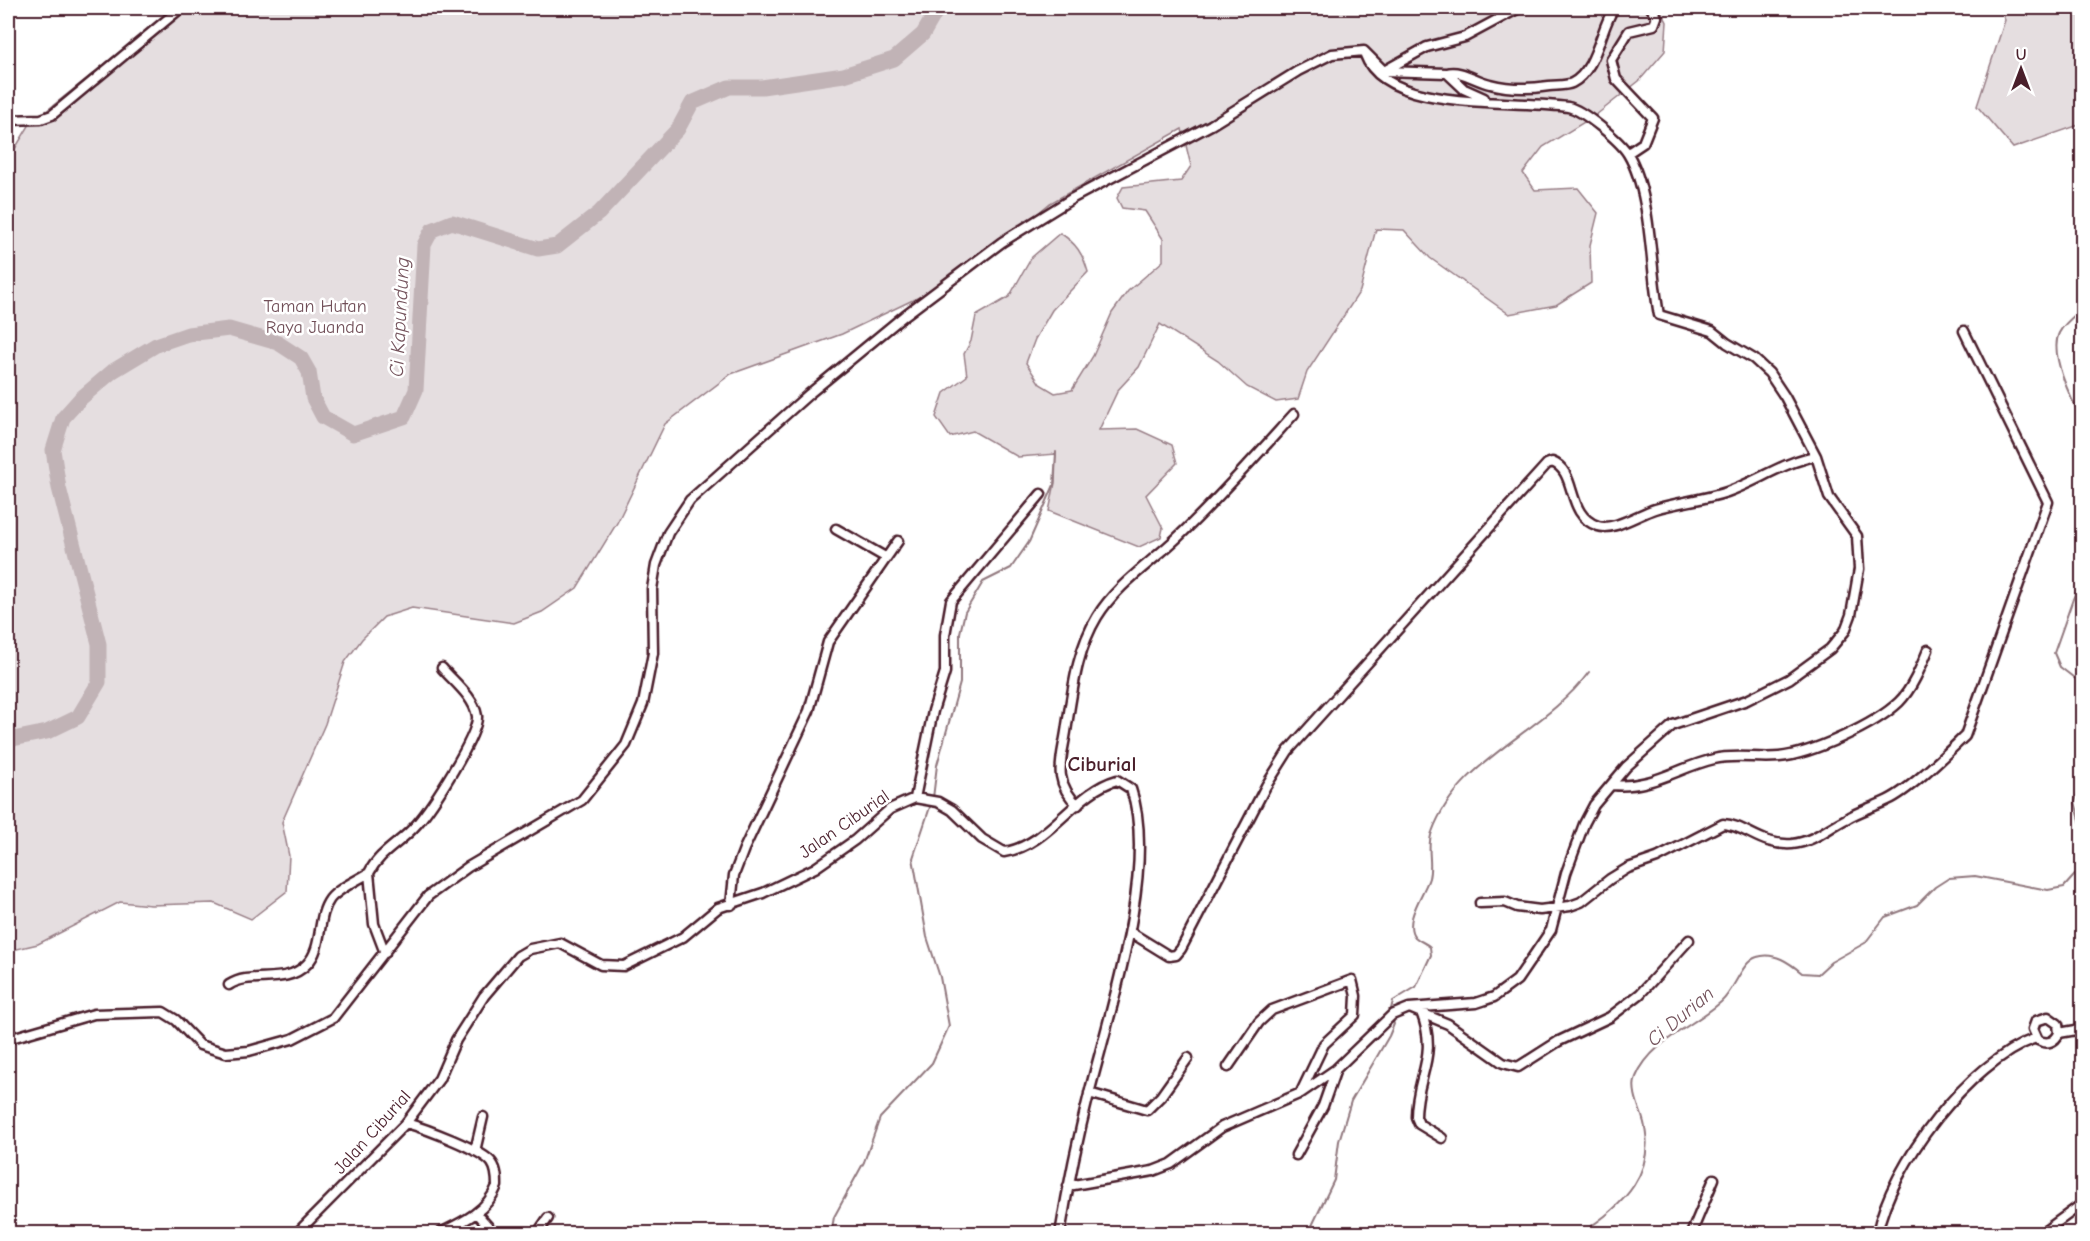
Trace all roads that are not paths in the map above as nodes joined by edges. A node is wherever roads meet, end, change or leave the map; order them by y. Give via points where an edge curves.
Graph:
1 (181, 8) edge
2 (1519, 8) edge
3 (1614, 8) edge
4 (1651, 8) edge
5 (1364, 51) junction
6 (1384, 71) junction
7 (1447, 73) junction
8 (1496, 103) junction
9 (8, 120) edge
10 (1628, 153) junction
11 (1964, 331) dead end
12 (1294, 414) dead end
13 (1816, 456) junction
14 (1041, 494) dead end
15 (836, 528) dead end
16 (898, 541) dead end
17 (885, 557) junction
18 (1928, 650) dead end
19 (442, 668) dead end
20 (1613, 784) junction
21 (915, 798) junction
22 (1078, 805) junction
23 (369, 873) junction
24 (1480, 903) dead end
25 (731, 905) junction
26 (1557, 909) junction
27 (1130, 932) junction
28 (1689, 940) dead end
29 (385, 953) junction
30 (229, 986) dead end
31 (1409, 1008) junction
32 (1421, 1012) junction
33 (2082, 1029) edge
34 (2059, 1033) junction
35 (2036, 1038) junction
36 (8, 1039) edge
37 (1188, 1058) dead end
38 (1228, 1067) dead end
39 (1336, 1069) junction
40 (1089, 1093) junction
41 (1301, 1093) junction
42 (483, 1117) dead end
43 (406, 1123) junction
44 (1442, 1138) dead end
45 (475, 1151) junction
46 (1296, 1155) dead end
47 (1714, 1179) dead end
48 (1068, 1186) junction
49 (2082, 1204) edge
50 (476, 1214) junction
51 (548, 1218) dead end
52 (296, 1233) edge
53 (438, 1233) edge
54 (495, 1233) edge
55 (537, 1233) edge
56 (1060, 1233) edge
57 (1691, 1233) edge
58 (1877, 1233) edge
59 (2042, 1233) edge

1 - 9 street via 52,115
2 - 6 street via 1465,37 1427,47
3 - 7 street via 1588,64 1579,78 1570,83 1504,88 1454,71
4 - 10 street via 1657,17 1654,25 1629,31 1611,60 1616,79 1653,118 1643,143
5 - 6 street
5 - 8 street via 1379,75 1420,94
5 - 29 street via 1332,54 1298,71 1002,242 809,394 698,493 668,533 656,565 652,589 653,653 643,704 626,745 582,800 439,887 402,927
6 - 7 street
7 - 8 street via 1464,89
8 - 10 street via 1569,107 1583,114
10 - 13 street via 1641,188 1659,315 1712,331 1754,359 1785,397
11 - 26 street via 2048,502 1965,736 1889,800 1824,833 1794,844 1774,843 1723,824 1658,858 1619,873 1581,902
12 - 22 street via 1245,469 1097,617 1072,685 1061,756 1061,783
13 - 20 street via 1829,498 1857,536 1855,599 1845,631 1830,649 1789,679 1747,700 1673,725 1626,767
13 - 27 street via 1785,464 1727,492 1656,509 1606,528 1582,515 1576,508 1570,483 1558,465 1547,464 1288,751 1176,955 1169,956
14 - 21 street via 951,601 945,635 945,672
15 - 17 street
16 - 17 street
17 - 25 street via 828,642 808,711 734,875
18 - 20 street via 1922,667 1899,702 1835,740 1781,757 1715,759 1661,780
19 - 23 street via 470,699 477,714 474,734 417,825 385,850
20 - 26 street via 1594,805 1580,832
21 - 22 street, Jalan Ciburial via 938,802 952,810 982,839 1004,852 1026,846
21 - 25 street, Jalan Ciburial via 890,808 855,840 815,868
22 - 27 street, Jalan Ciburial via 1113,781 1131,789 1139,838
23 - 29 street via 374,924
23 - 30 street via 331,899 315,954 300,970 276,978 237,980
24 - 26 street
25 - 43 street, Jalan Ciburial via 718,908 674,943 624,966 601,965 560,943 518,956 469,1017 439,1079
26 - 31 street via 1551,930 1536,955 1517,980 1494,997 1466,1005
27 - 40 street, Jalan Ciburial
28 - 32 street via 1640,994 1610,1017 1559,1041 1518,1067 1503,1063 1462,1032
29 - 36 street via 333,1018 292,1039 249,1051 226,1053 206,1049 163,1012 94,1014
31 - 32 street
31 - 39 street via 1382,1023
32 - 44 street via 1430,1042 1416,1117 1419,1124
33 - 34 street
34 - 35 street via 2051,1042
34 - 35 street via 2055,1021 2044,1017 2034,1025
35 - 58 street via 2002,1055 1939,1117 1893,1185
37 - 40 street via 1147,1110
38 - 41 street via 1272,1010 1352,980 1355,1015 1324,1044
39 - 41 street
39 - 46 street via 1323,1106
40 - 48 street, Jalan Ciburial
41 - 48 street via 1222,1127 1171,1164 1153,1171
42 - 45 street
43 - 45 street
43 - 52 street, Jalan Ciburial
45 - 50 street via 492,1162 497,1180 493,1194
47 - 57 street
48 - 56 street, Jalan Ciburial
49 - 59 street
50 - 53 street
50 - 54 street
51 - 55 street

